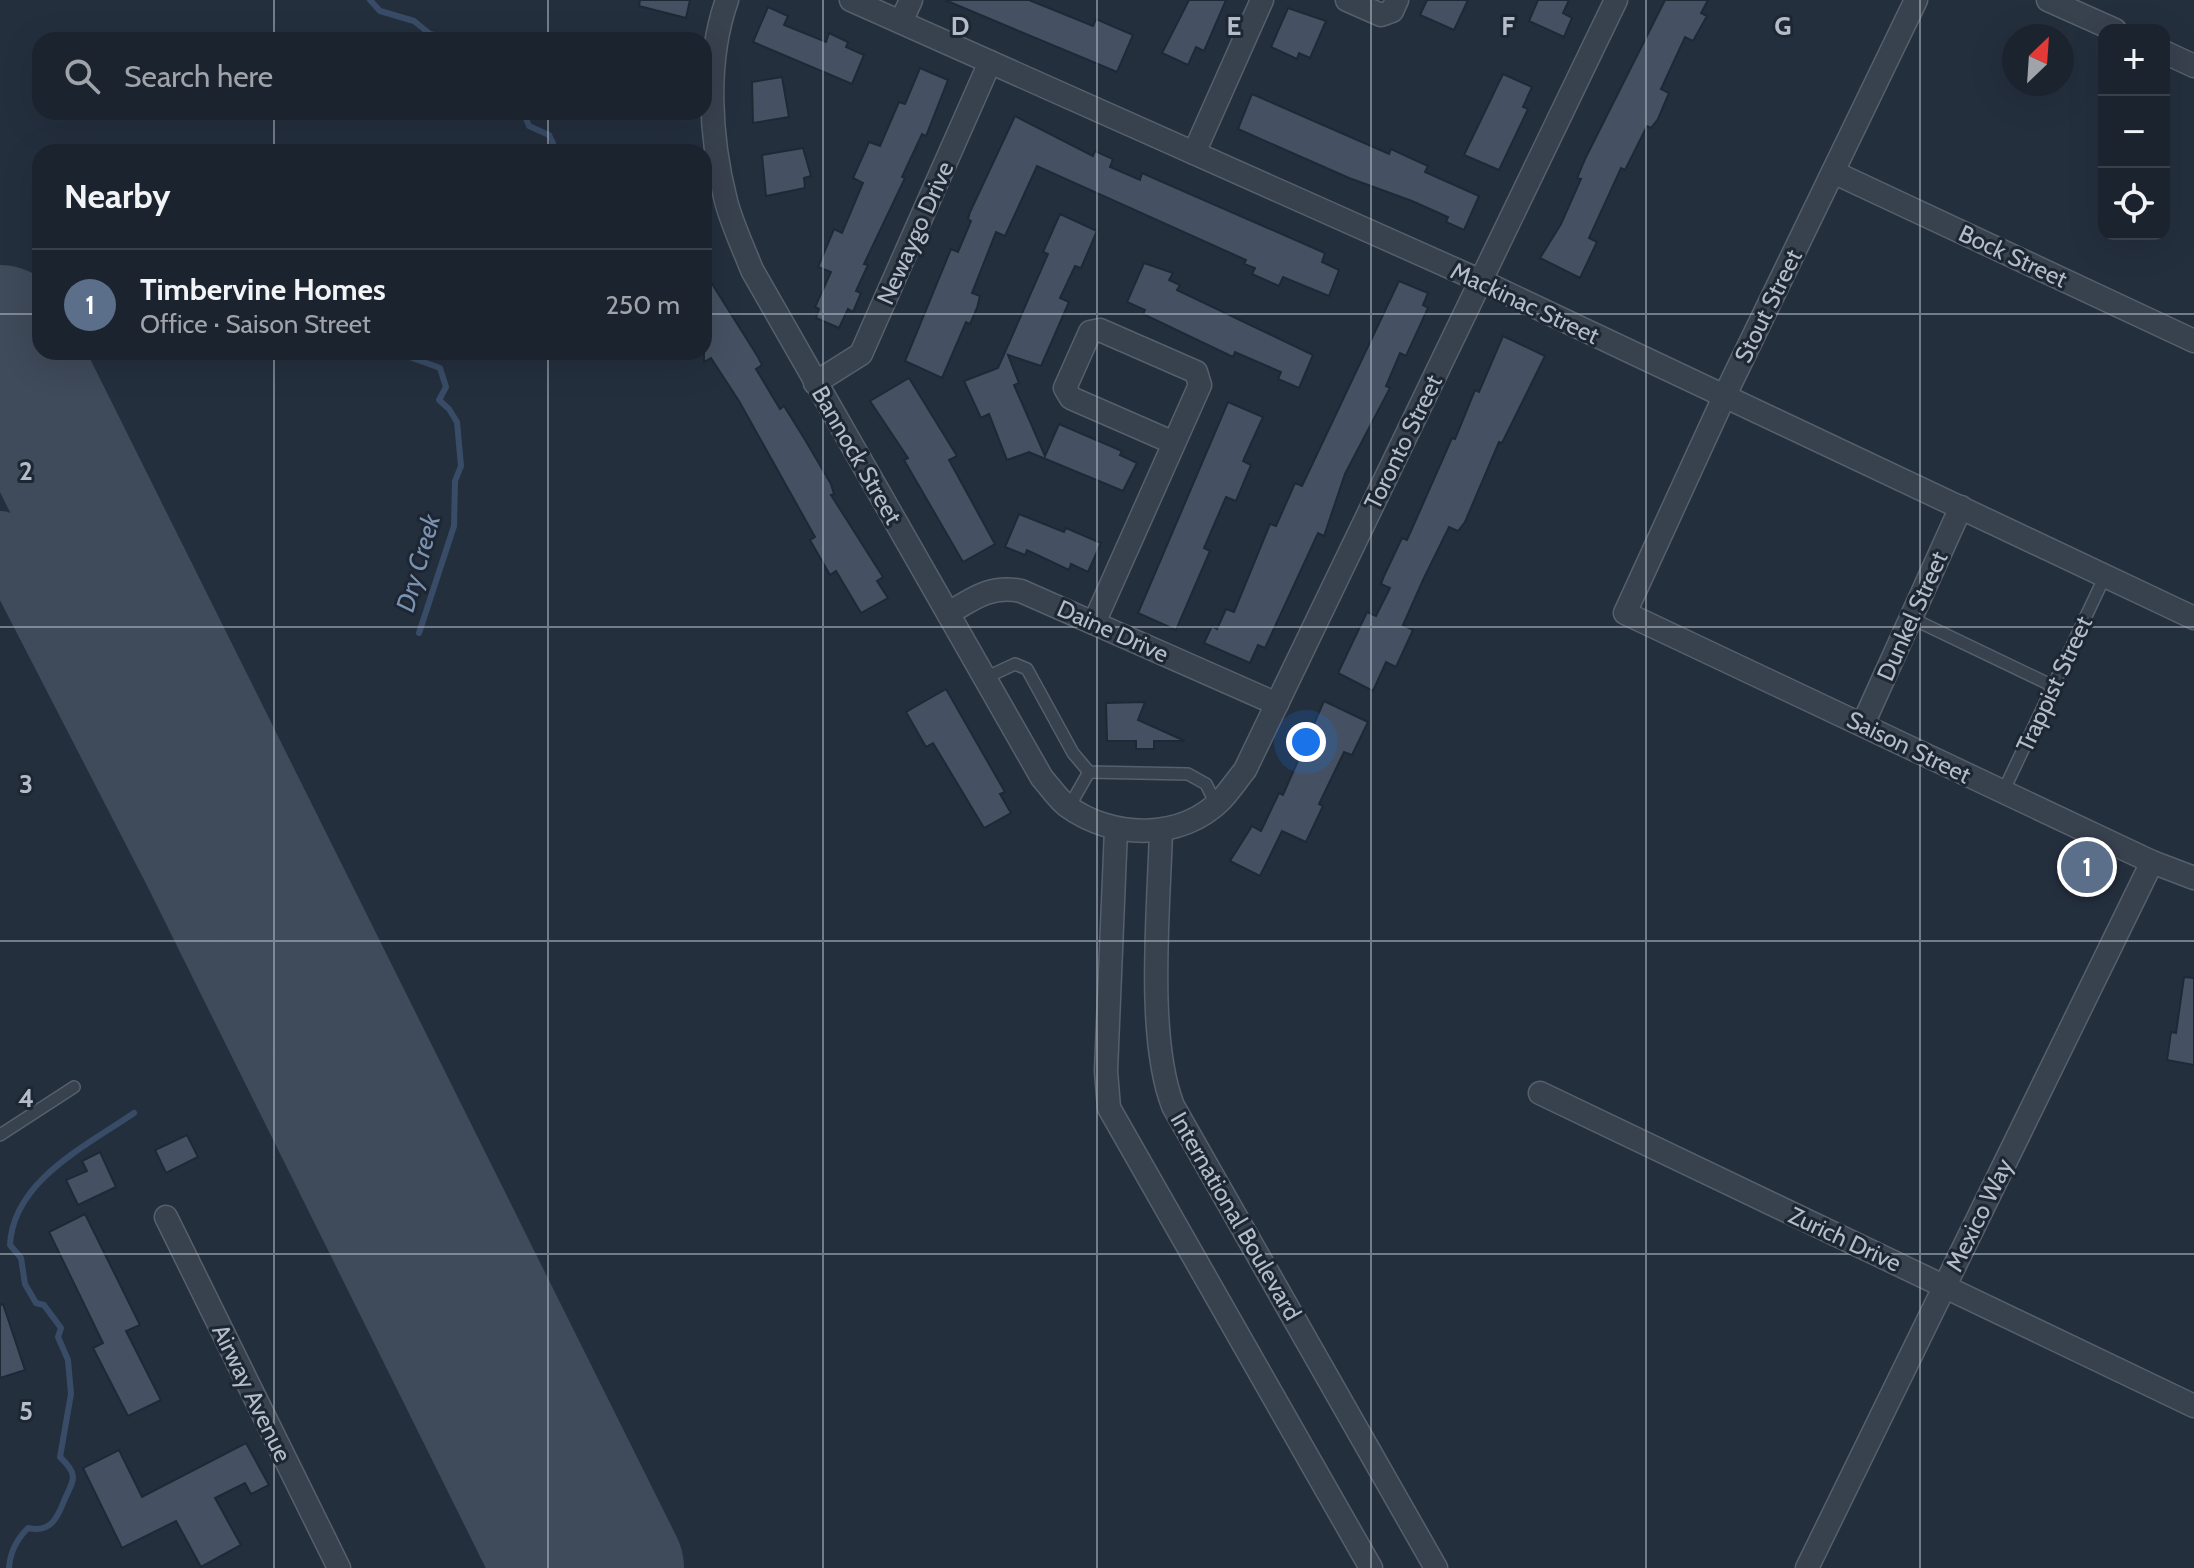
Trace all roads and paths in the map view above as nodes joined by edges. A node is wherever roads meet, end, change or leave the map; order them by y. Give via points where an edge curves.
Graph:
1 (727, 0) edge
2 (851, 0) edge
3 (911, 0) edge
4 (1262, 0) edge
5 (1347, 0) edge
6 (1397, 0) edge
7 (1616, 0) edge
8 (1916, 0) edge
9 (2048, 0) edge
10 (901, 22) junction
11 (2102, 24) edge
12 (2170, 55) edge
13 (990, 62) junction
14 (2194, 66) edge
15 (1194, 153) junction
16 (1833, 172) junction
17 (1481, 281) junction
18 (2194, 341) edge
19 (815, 383) junction
20 (1724, 397) junction
21 (1174, 443) junction
22 (1961, 507) junction
23 (2105, 576) junction
24 (949, 613) junction
25 (1625, 613) joint
26 (1911, 618) junction
27 (2194, 618) edge
28 (1094, 623) junction
29 (985, 678) junction
30 (2053, 686) junction
31 (1277, 704) junction
32 (1863, 724) junction
33 (1089, 772) junction
34 (2003, 792) junction
35 (1216, 804) junction
36 (1069, 807) junction
37 (1116, 829) junction
38 (1151, 830) junction
39 (2152, 862) junction
40 (2194, 878) edge
41 (74, 1087) dead end
42 (1540, 1093) dead end
43 (0, 1135) edge
44 (166, 1217) dead end
45 (1945, 1286) junction
46 (2194, 1406) edge
47 (339, 1568) edge
48 (1371, 1568) edge
49 (1436, 1568) edge
50 (1807, 1568) edge

1 - 19 street, Bannock Street via 714,65 714,131 726,202 752,270
2 - 10 street, Mackinac Street
3 - 10 street
4 - 15 street
5 - 6 street via 1381,15 1392,11
7 - 17 street, Toronto Street
8 - 16 street, Stout Street
9 - 11 street
10 - 13 street, Mackinac Street
12 - 14 street
13 - 15 street, Mackinac Street
13 - 19 street, Newaygo Drive via 861,354
15 - 17 street, Mackinac Street
16 - 18 street, Bock Street
16 - 20 street, Stout Street
17 - 20 street, Mackinac Street
17 - 31 street, Toronto Street
19 - 24 street, Bannock Street
20 - 22 street, Mackinac Street
20 - 25 street, Stout Street
21 - 21 street via 1200,385 1196,372 1100,330 1090,332 1065,388 1071,398
21 - 28 street
22 - 23 street, Mackinac Street
22 - 26 street, Dunkel Street
23 - 27 street, Mackinac Street
23 - 30 lane, Trappist Street
24 - 28 street, Daine Drive via 985,591 1004,588
24 - 29 street, Bannock Street
25 - 32 street, Saison Street
26 - 30 lane
26 - 32 street, Dunkel Street
28 - 31 street, Daine Drive
29 - 33 lane via 1015,664 1027,669
29 - 36 street, Bannock Street via 1042,778
30 - 34 lane, Trappist Street
31 - 35 street, Toronto Street via 1245,770
32 - 34 street, Saison Street
33 - 35 lane via 1188,774 1206,784
33 - 36 lane
34 - 39 street, Saison Street
35 - 38 street, Toronto Street via 1182,825
36 - 37 street, Bannock Street
37 - 38 street, Bannock Street
37 - 48 street via 1109,1108
38 - 49 street, International Boulevard via 1164,1084
39 - 40 street, Saison Street
39 - 45 street, Mexico Way
41 - 43 lane
42 - 45 street, Zurich Drive
44 - 47 street, Airway Avenue
45 - 46 street, Zurich Drive
45 - 50 street, Mexico Way

